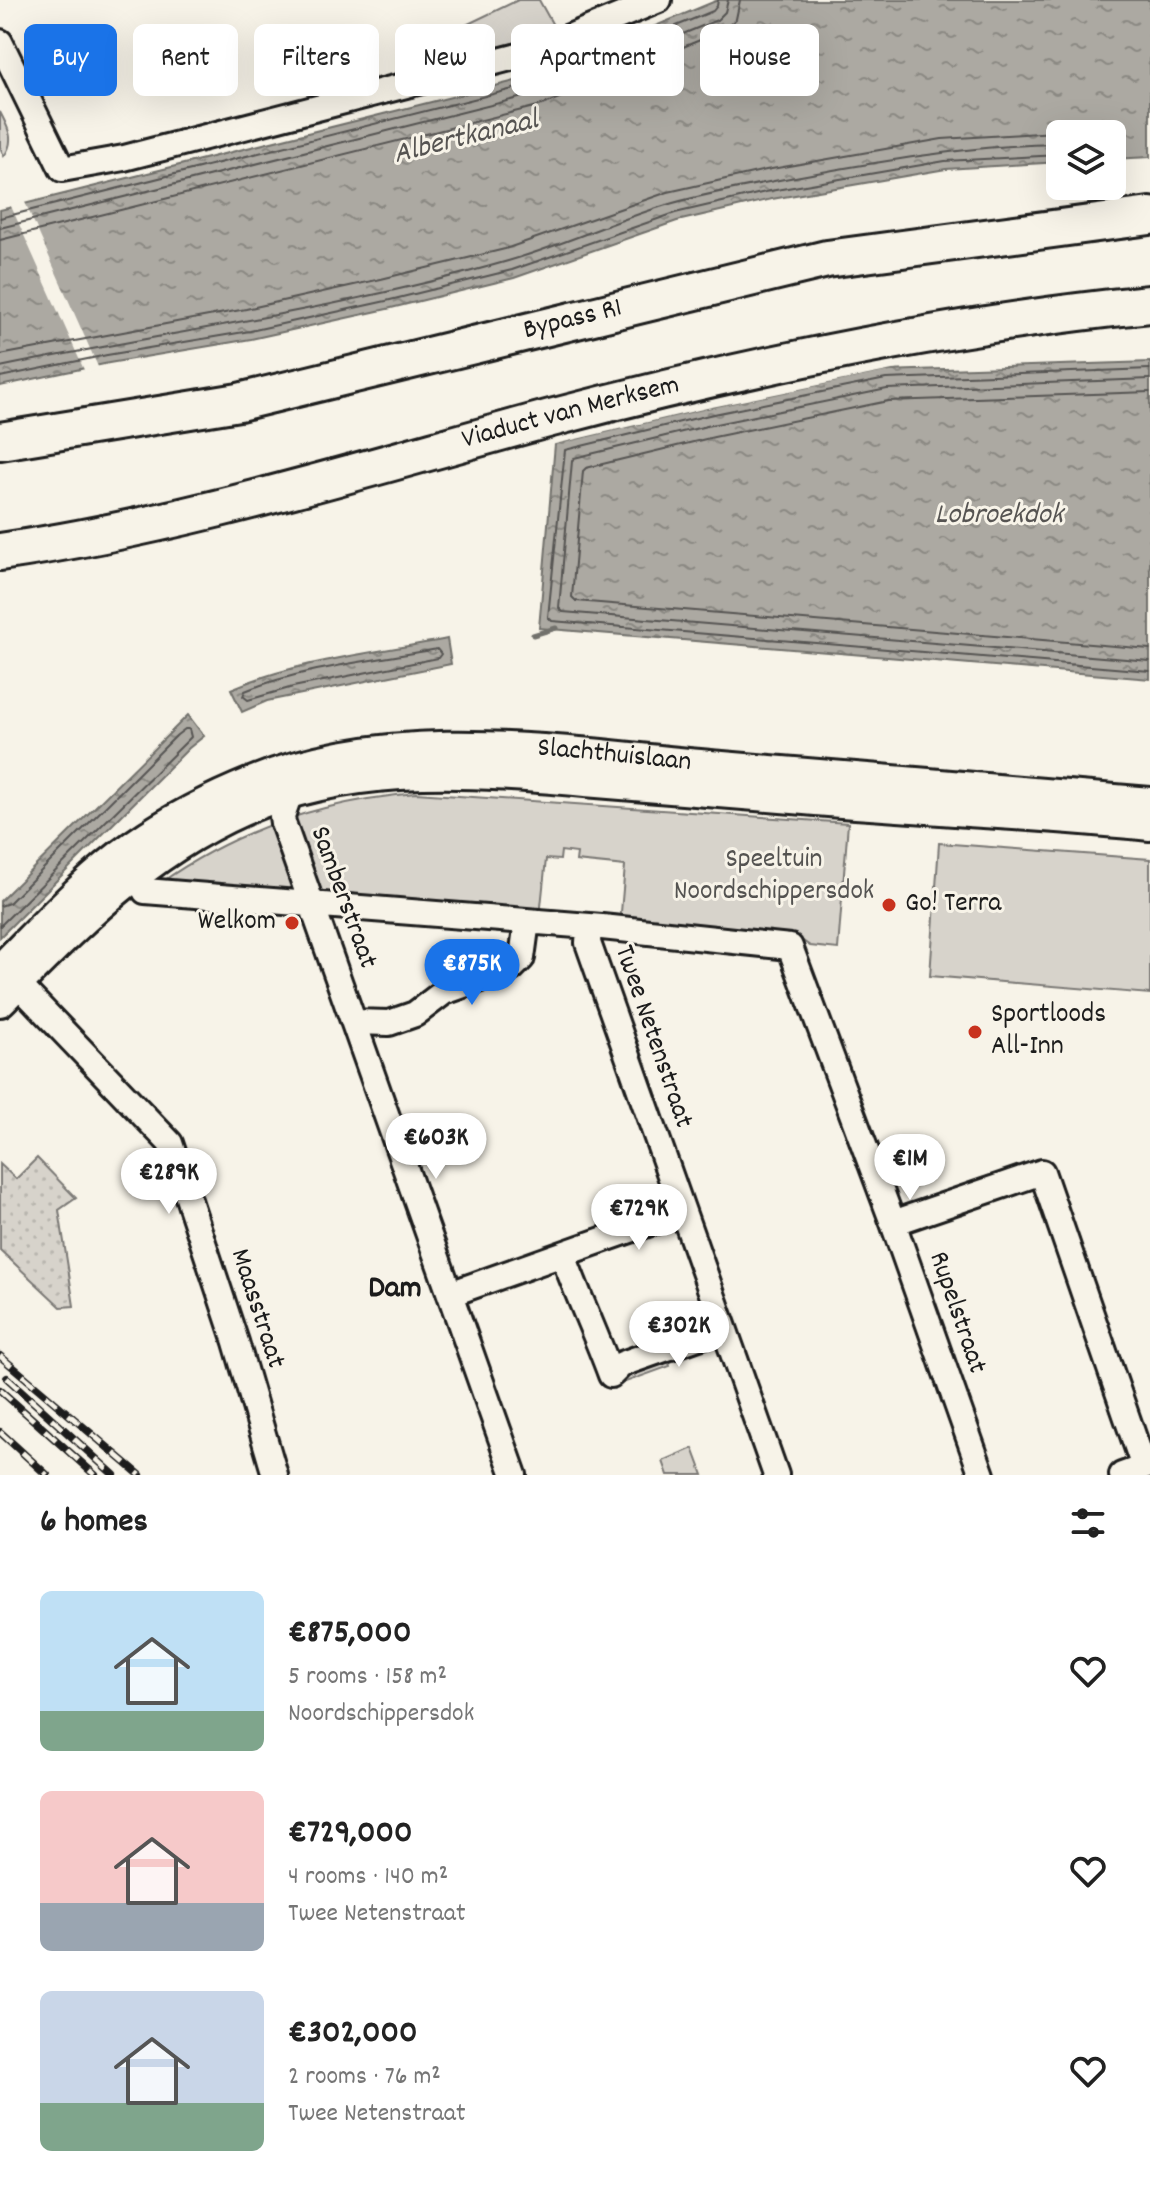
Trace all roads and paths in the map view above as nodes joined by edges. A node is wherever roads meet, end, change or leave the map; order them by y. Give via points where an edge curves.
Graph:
1 (659, 0) edge
2 (0, 42) edge
3 (1150, 216) edge
4 (1150, 304) edge
5 (0, 441) edge
6 (0, 552) edge
7 (290, 793) junction
8 (1150, 803) edge
9 (1150, 825) edge
10 (123, 882) junction
11 (312, 904) junction
12 (527, 921) junction
13 (589, 926) junction
14 (6, 985) edge
15 (355, 1022) junction
16 (681, 1212) junction
17 (893, 1223) junction
18 (563, 1255) junction
19 (450, 1294) junction
20 (724, 1328) junction
21 (1133, 1471) edge
22 (275, 1475) edge
23 (514, 1475) edge
24 (776, 1475) edge
25 (982, 1475) edge

1 - 2 street via 530,53 62,169
3 - 5 highway, Bypass R1 via 827,259 239,402
4 - 6 highway, Viaduct van Merksem via 997,323 787,360 166,521
7 - 9 main road, Slachthuislaan via 351,778 450,772
7 - 10 main road, Slachthuislaan via 205,829
7 - 11 street, Samberstraat via 283,823
8 - 10 main road, Slachthuislaan via 529,750 406,748 318,761 254,781 161,829
10 - 11 street
10 - 14 main road
11 - 12 street
11 - 15 street, Samberstraat
12 - 13 street
12 - 15 street via 522,958 512,968 444,992 415,1014 389,1023
13 - 16 street, Twee Netenstraat via 588,943
13 - 17 street, Rupelstraat via 790,947
14 - 22 street, Maasstraat via 170,1143
15 - 19 street, Samberstraat
16 - 18 street
16 - 20 street, Twee Netenstraat
17 - 21 street via 1042,1172
17 - 25 street, Rupelstraat
18 - 19 street
18 - 20 street via 611,1375 622,1364
19 - 23 street, Samberstraat
20 - 24 street, Twee Netenstraat

